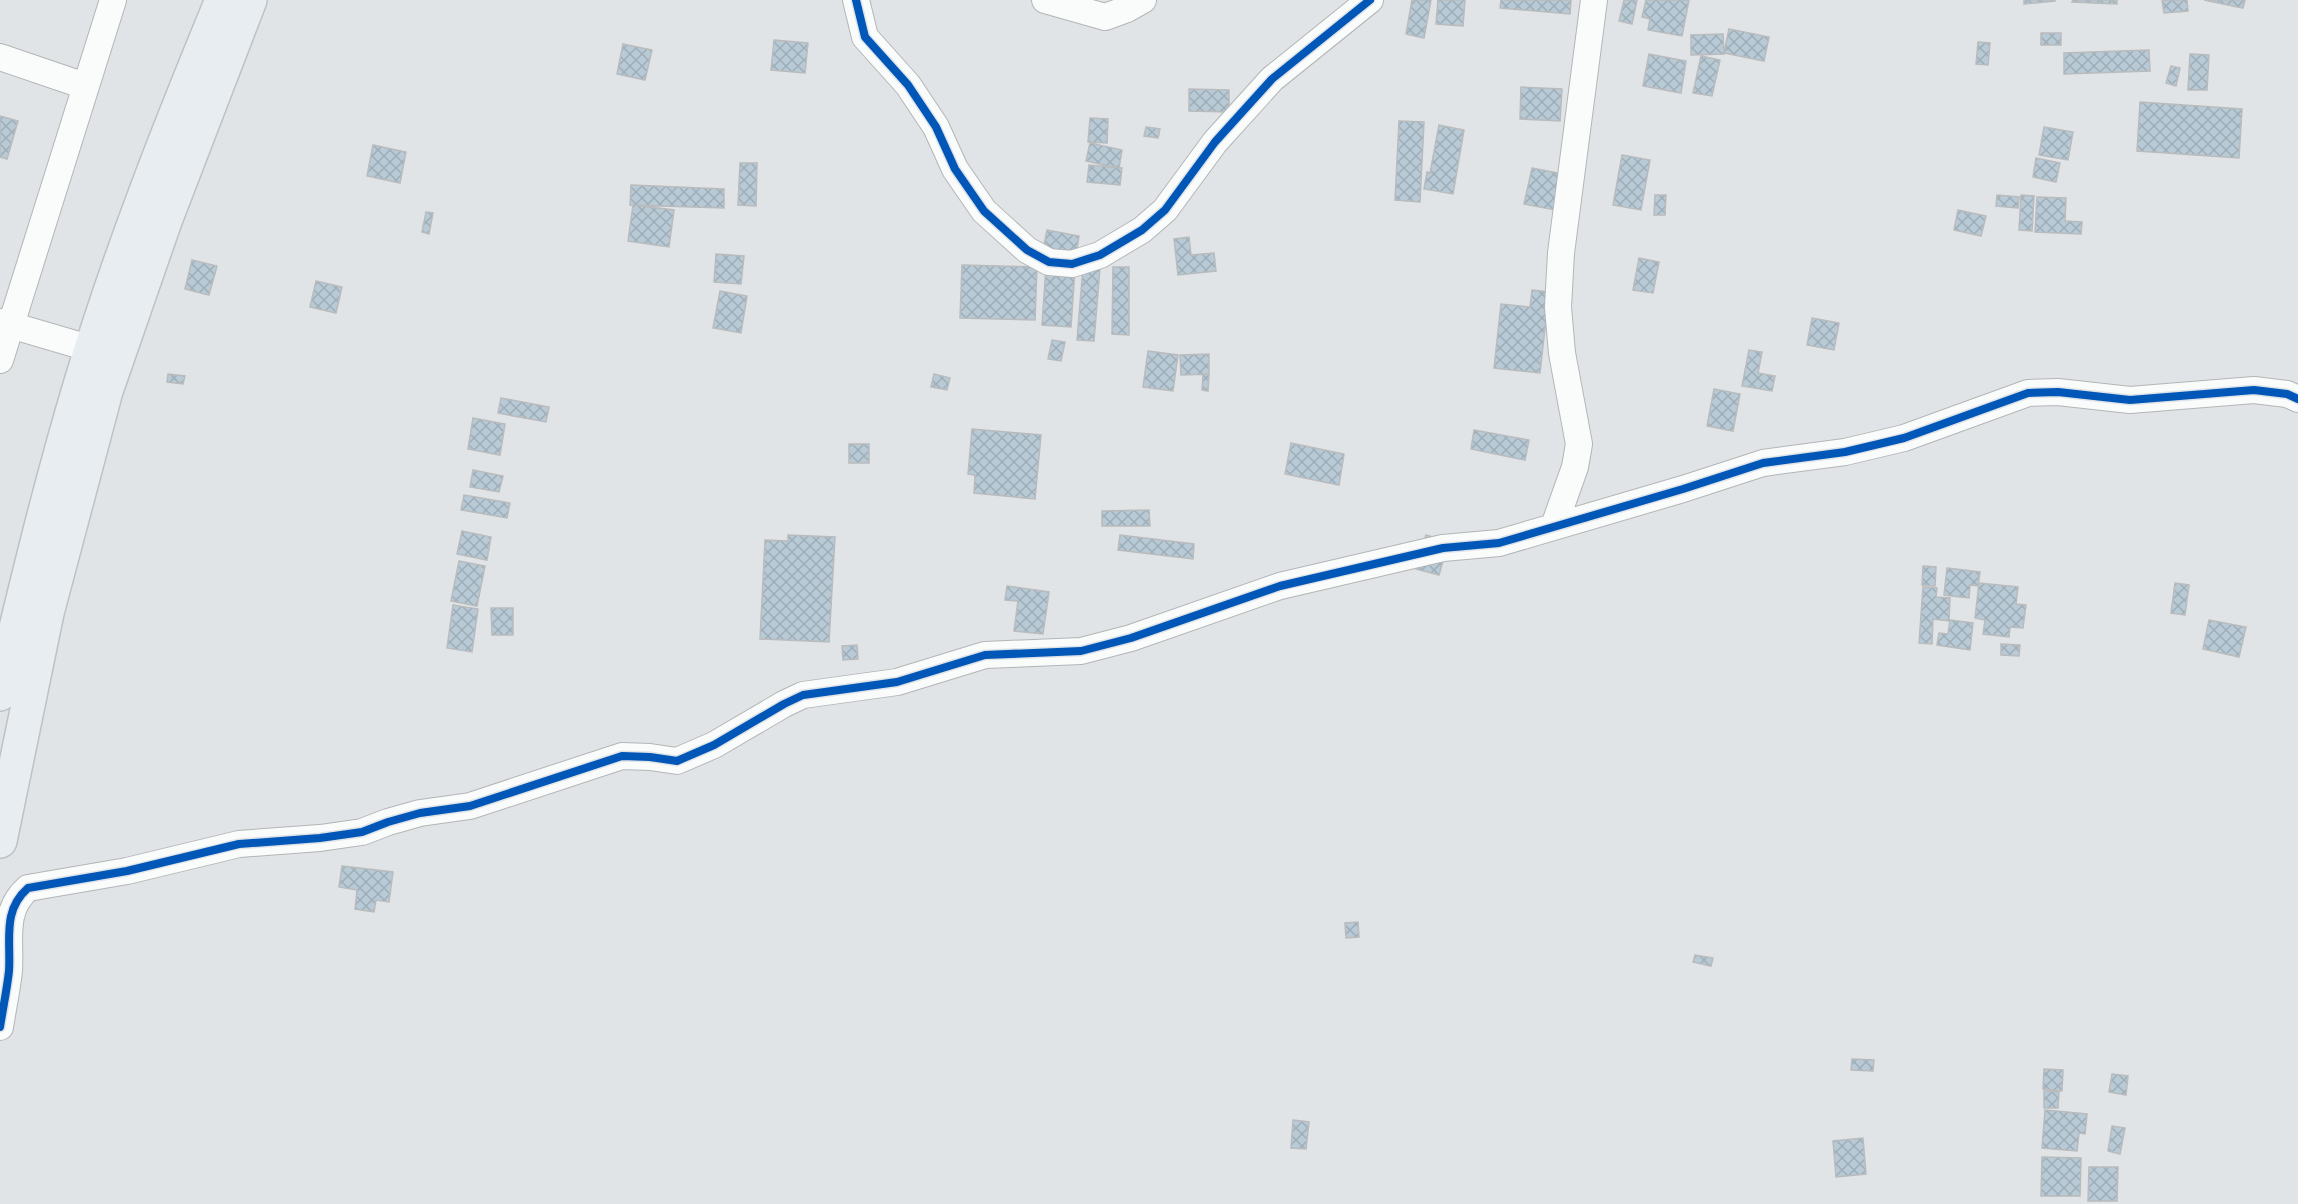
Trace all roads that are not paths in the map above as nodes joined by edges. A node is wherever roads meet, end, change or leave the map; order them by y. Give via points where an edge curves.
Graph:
1 (113, 0) edge
2 (222, 0) edge
3 (250, 0) edge
4 (856, 0) edge
5 (1045, 0) edge
6 (1143, 0) edge
7 (1370, 0) edge
8 (1594, 0) edge
9 (0, 57) edge
10 (85, 86) junction
11 (6, 323) edge
12 (92, 349) junction
13 (0, 360) edge
14 (2298, 399) edge
15 (1554, 526) junction
16 (0, 694) edge
17 (0, 841) edge
18 (0, 1027) edge

1 - 10 street
2 - 12 main road via 152,170
3 - 17 main road via 165,221 106,391 47,614
4 - 7 street via 866,37 908,85 936,127 955,169 984,211 1027,250 1049,262 1072,264 1100,255 1142,230 1165,210 1239,112 1272,79
5 - 6 street via 1105,17
8 - 15 street via 1561,252 1558,308 1579,444
9 - 10 street
10 - 11 street
11 - 12 street
11 - 13 street
12 - 16 main road via 20,607
14 - 15 street via 2254,390 2130,400 2058,392 2028,393 1904,438 1845,452 1763,462
15 - 18 street via 1499,543 1443,548 1280,586 1131,638 1081,651 984,655 897,682 803,695 714,746 677,761 622,756 470,806 420,813 362,832 239,844 128,871 28,888 16,898 9,920 9,972

